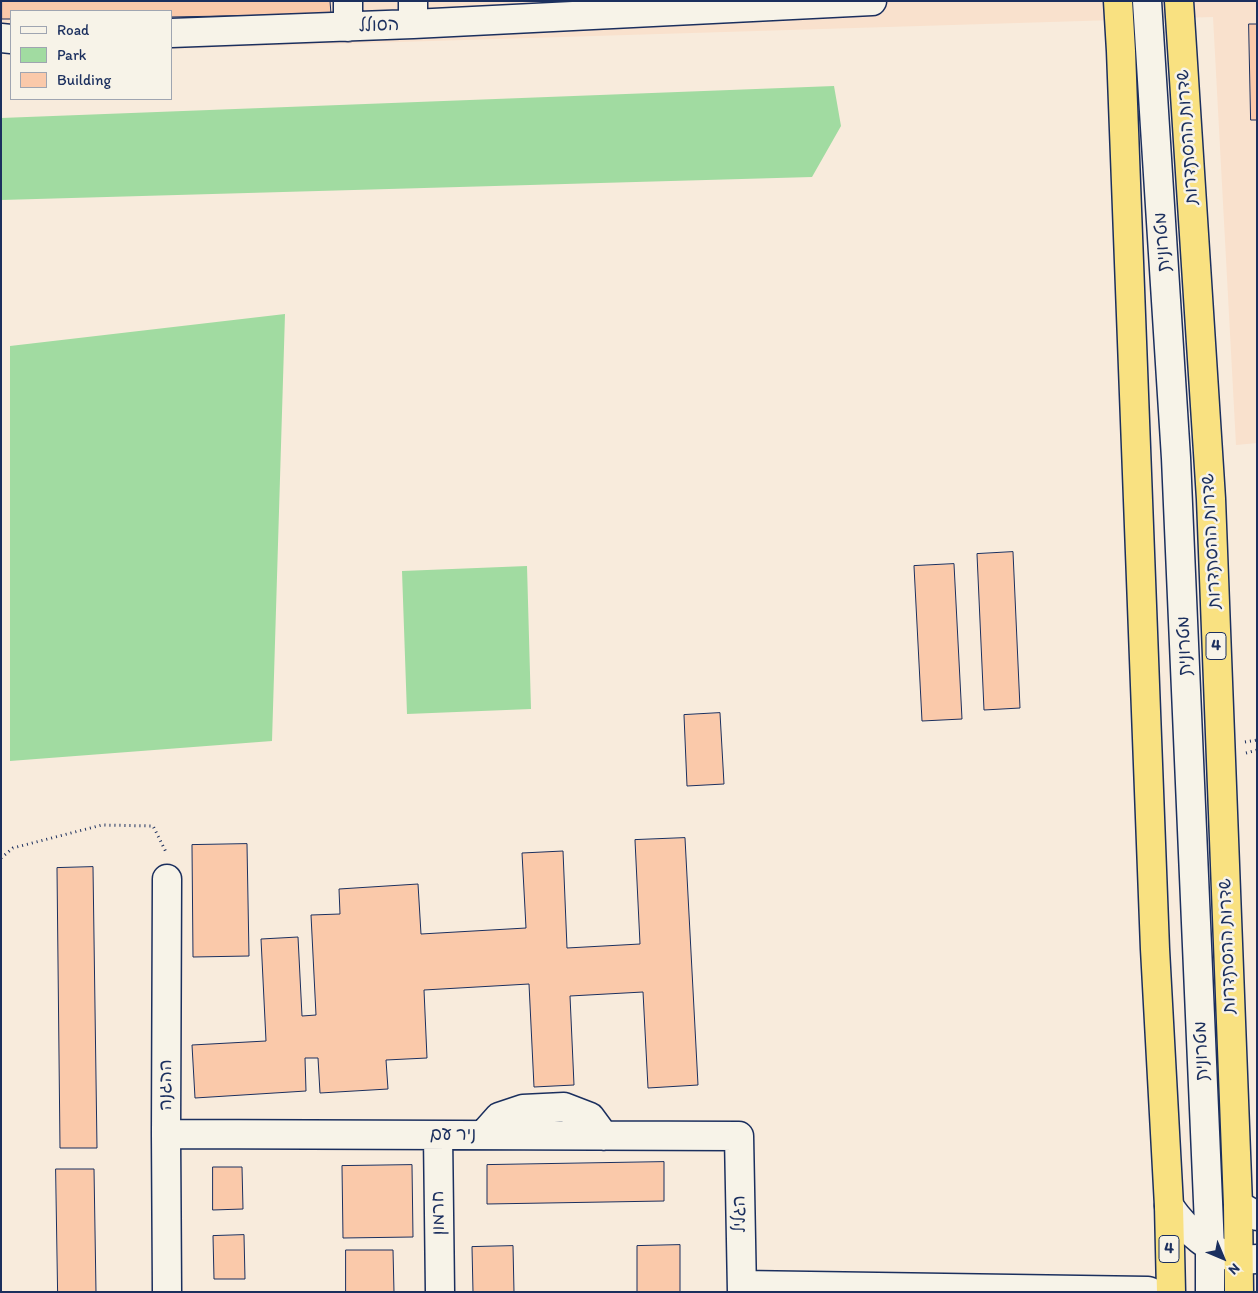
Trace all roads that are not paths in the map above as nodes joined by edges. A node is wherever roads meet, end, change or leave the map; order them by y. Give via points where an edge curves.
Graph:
1 (872, 1) edge
2 (1116, 1) edge
3 (1147, 1) edge
4 (1179, 1) edge
5 (413, 13) edge
6 (348, 14) edge
7 (172, 33) edge
8 (167, 879) road end
9 (166, 1134) junction
10 (438, 1135) junction
11 (739, 1136) joint
12 (1169, 1206) junction
13 (1248, 1211) edge
14 (1210, 1248) junction
15 (1248, 1259) edge
16 (742, 1288) edge
17 (167, 1292) edge
18 (440, 1292) edge
19 (1151, 1292) edge
20 (1170, 1292) edge
21 (1210, 1292) edge
22 (1240, 1292) edge

1 - 5 street, הסולל
2 - 12 highway, 4 via 1121,51 1155,949
3 - 14 street, מטרונית via 1176,458
4 - 13 highway, שדרות ההסתדרות / 4 via 1211,499
5 - 6 street, הסולל
6 - 7 street, הסולל
8 - 9 street, ההגנה
9 - 10 street, ניר עם
9 - 17 street, ההגנה
10 - 11 street, ניר עם
10 - 18 street, חרמון
11 - 16 street, הגליל
12 - 14 street via 1178,1219
12 - 20 highway, 4
13 - 15 highway, שדרות ההסתדרות / 4
14 - 15 street
14 - 21 street, מטרונית
15 - 22 highway, שדרות ההסתדרות / 4
16 - 19 street

